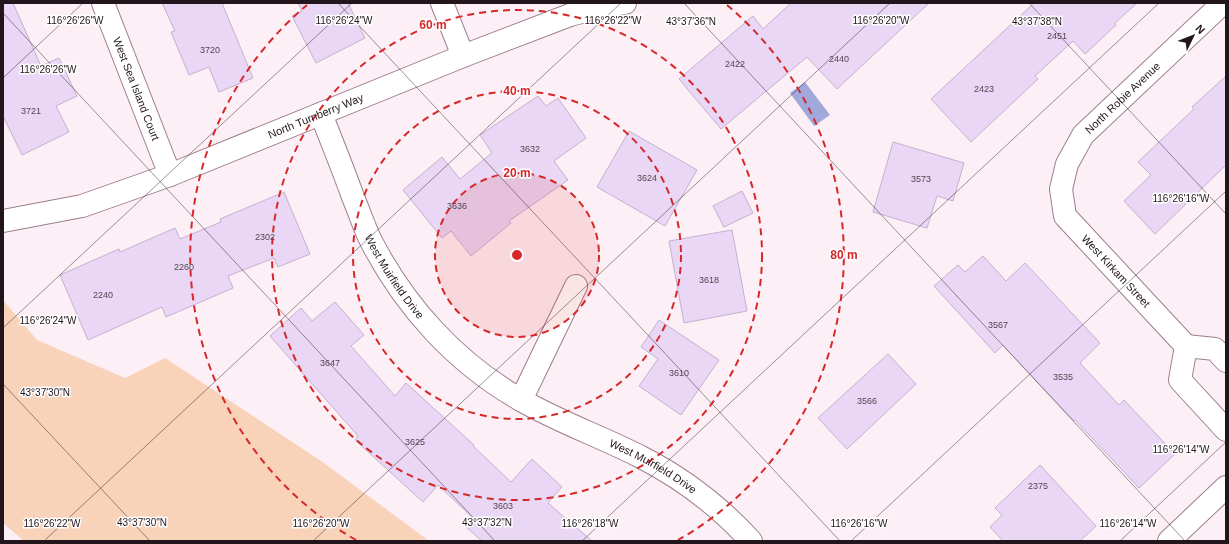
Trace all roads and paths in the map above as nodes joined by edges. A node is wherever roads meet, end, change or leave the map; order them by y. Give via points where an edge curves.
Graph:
1 (103, 3) edge
2 (442, 3) edge
3 (626, 3) edge
4 (1223, 3) edge
5 (463, 56) junction
6 (321, 114) junction
7 (170, 175) junction
8 (1061, 189) joint
9 (3, 221) edge
10 (576, 286) dead end
11 (1186, 346) junction
12 (1226, 361) edge
13 (521, 400) junction
14 (1226, 430) edge
15 (1226, 487) edge
16 (751, 541) edge
17 (1169, 541) edge

1 - 7 street, West Sea Island Court
2 - 5 street
3 - 5 street, North Turnberry Way via 570,15
4 - 8 street, North Robie Avenue via 1083,136 1067,164
5 - 6 street, North Turnberry Way
6 - 7 street, North Turnberry Way
6 - 13 street, West Muirfield Drive via 370,239 403,294 444,342 468,363
7 - 9 street, North Turnberry Way via 82,206
8 - 11 street, West Kirkam Street via 1065,216
10 - 13 street
11 - 12 street via 1214,349
11 - 14 street via 1180,380
13 - 16 street, West Muirfield Drive via 668,472 719,510
15 - 17 street

